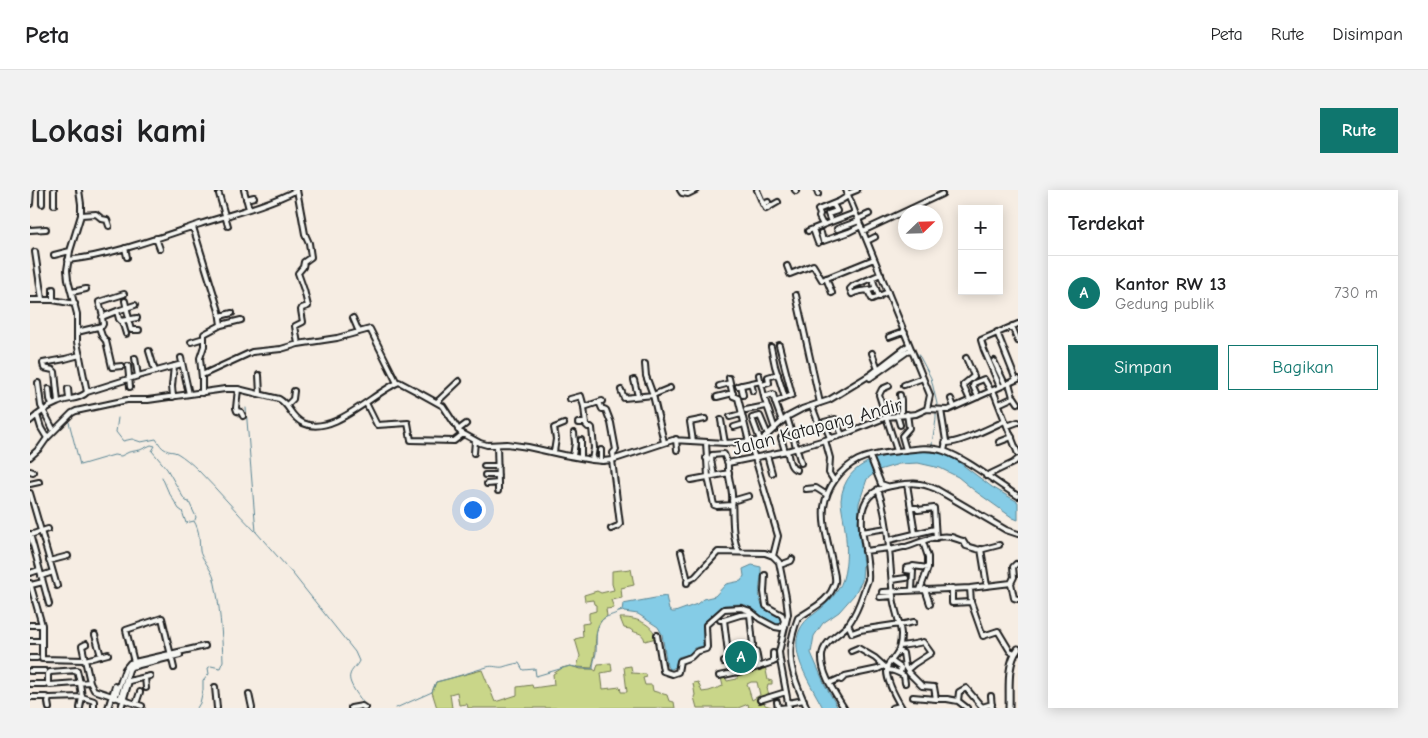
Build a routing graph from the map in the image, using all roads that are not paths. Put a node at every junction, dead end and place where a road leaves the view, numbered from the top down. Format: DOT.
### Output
graph roads {
  1 [pos="31,190"];
  2 [pos="42,190"];
  3 [pos="54,190"];
  4 [pos="79,190"];
  5 [pos="244,190"];
  6 [pos="298,190"];
  7 [pos="680,190"];
  8 [pos="696,190"];
  9 [pos="757,190"];
  10 [pos="857,190"];
  11 [pos="847,193"];
  12 [pos="219,194"];
  13 [pos="942,194"];
  14 [pos="254,197"];
  15 [pos="246,199"];
  16 [pos="768,202"];
  17 [pos="778,202"];
  18 [pos="30,204"];
  19 [pos="42,204"];
  20 [pos="763,204"];
  21 [pos="833,204"];
  22 [pos="54,205"];
  23 [pos="249,209"];
  24 [pos="855,213"];
  25 [pos="869,214"];
  26 [pos="81,215"];
  27 [pos="226,216"];
  28 [pos="858,220"];
  29 [pos="832,222"];
  30 [pos="823,225"];
  31 [pos="109,226"];
  32 [pos="228,226"];
  33 [pos="846,226"];
  34 [pos="192,227"];
  35 [pos="862,228"];
  36 [pos="46,229"];
  37 [pos="813,229"];
  38 [pos="837,229"];
  39 [pos="30,230"];
  40 [pos="808,231"];
  41 [pos="849,232"];
  42 [pos="820,233"];
  43 [pos="840,235"];
  44 [pos="875,237"];
  45 [pos="156,238"];
  46 [pos="823,241"];
  47 [pos="867,241"];
  48 [pos="125,248"];
  49 [pos="160,249"];
  50 [pos="70,251"];
  51 [pos="35,252"];
  52 [pos="54,254"];
  53 [pos="127,257"];
  54 [pos="874,259"];
  55 [pos="68,260"];
  56 [pos="787,266"];
  57 [pos="881,274"];
  58 [pos="826,278"];
  59 [pos="872,278"];
  60 [pos="86,288"];
  61 [pos="876,288"];
  62 [pos="53,289"];
  63 [pos="868,291"];
  64 [pos="72,292"];
  65 [pos="888,292"];
  66 [pos="832,293"];
  67 [pos="124,294"];
  68 [pos="796,295"];
  69 [pos="879,297"];
  70 [pos="30,299"];
  71 [pos="42,299"];
  72 [pos="53,300"];
  73 [pos="125,301"];
  74 [pos="99,302"];
  75 [pos="75,304"];
  76 [pos="94,304"];
  77 [pos="135,305"];
  78 [pos="126,308"];
  79 [pos="229,308"];
  80 [pos="117,310"];
  81 [pos="105,315"];
  82 [pos="220,316"];
  83 [pos="137,318"];
  84 [pos="353,318"];
  85 [pos="129,319"];
  86 [pos="109,320"];
  87 [pos="241,320"];
  88 [pos="122,321"];
  89 [pos="1018,324"];
  90 [pos="222,325"];
  91 [pos="1012,326"];
  92 [pos="99,327"];
  93 [pos="139,330"];
  94 [pos="77,332"];
  95 [pos="359,332"];
  96 [pos="997,332"];
  97 [pos="904,333"];
  98 [pos="126,334"];
  99 [pos="890,337"];
  100 [pos="204,338"];
  101 [pos="1018,341"];
  102 [pos="191,342"];
  103 [pos="298,344"];
  104 [pos="779,345"];
  105 [pos="910,346"];
  106 [pos="771,347"];
  107 [pos="149,351"];
  108 [pos="872,353"];
  109 [pos="80,355"];
  110 [pos="135,358"];
  111 [pos="181,358"];
  112 [pos="966,358"];
  113 [pos="994,361"];
  114 [pos="182,364"];
  115 [pos="645,364"];
  116 [pos="122,366"];
  117 [pos="128,366"];
  118 [pos="174,366"];
  119 [pos="878,369"];
  120 [pos="155,371"];
  121 [pos="759,374"];
  122 [pos="778,374"];
  123 [pos="202,375"];
  124 [pos="138,376"];
  125 [pos="259,376"];
  126 [pos="923,378"];
  127 [pos="128,379"];
  128 [pos="634,380"];
  129 [pos="1017,380"];
  130 [pos="459,381"];
  131 [pos="38,383"];
  132 [pos="397,383"];
  133 [pos="751,383"];
  134 [pos="761,383"];
  135 [pos="822,384"];
  136 [pos="1007,384"];
  137 [pos="904,385"];
  138 [pos="719,386"];
  139 [pos="816,386"];
  140 [pos="889,386"];
  141 [pos="130,387"];
  142 [pos="1000,387"];
  143 [pos="670,388"];
  144 [pos="68,389"];
  145 [pos="49,390"];
  146 [pos="621,390"];
  147 [pos="992,390"];
  148 [pos="238,391"];
  149 [pos="294,391"];
  150 [pos="87,392"];
  151 [pos="753,392"];
  152 [pos="202,393"];
  153 [pos="733,393"];
  154 [pos="189,394"];
  155 [pos="260,394"];
  156 [pos="653,395"];
  157 [pos="743,395"];
  158 [pos="900,395"];
  159 [pos="638,396"];
  160 [pos="764,396"];
  161 [pos="174,397"];
  162 [pos="717,397"];
  163 [pos="978,397"];
  164 [pos="1013,397"];
  165 [pos="785,398"];
  166 [pos="69,399"];
  167 [pos="570,399"];
  168 [pos="950,399"];
  169 [pos="970,400"];
  170 [pos="58,402"];
  171 [pos="437,402"];
  172 [pos="775,402"];
  173 [pos="367,403"];
  174 [pos="820,403"];
  175 [pos="1018,403"];
  176 [pos="999,404"];
  177 [pos="52,405"];
  178 [pos="286,405"];
  179 [pos="766,406"];
  180 [pos="584,407"];
  181 [pos="813,407"];
  182 [pos="954,407"];
  183 [pos="927,409"];
  184 [pos="746,410"];
  185 [pos="937,410"];
  186 [pos="43,411"];
  187 [pos="919,413"];
  188 [pos="741,414"];
  189 [pos="907,414"];
  190 [pos="37,415"];
  191 [pos="899,415"];
  192 [pos="243,416"];
  193 [pos="730,417"];
  194 [pos="887,417"];
  195 [pos="704,418"];
  196 [pos="787,418"];
  197 [pos="30,420"];
  198 [pos="721,420"];
  199 [pos="921,420"];
  200 [pos="1018,420"];
  201 [pos="782,421"];
  202 [pos="1005,421"];
  203 [pos="818,422"];
  204 [pos="578,423"];
  205 [pos="586,423"];
  206 [pos="466,424"];
  207 [pos="564,424"];
  208 [pos="744,424"];
  209 [pos="900,425"];
  210 [pos="1007,426"];
  211 [pos="734,427"];
  212 [pos="775,429"];
  213 [pos="458,430"];
  214 [pos="54,431"];
  215 [pos="792,432"];
  216 [pos="574,433"];
  217 [pos="462,434"];
  218 [pos="785,434"];
  219 [pos="842,435"];
  220 [pos="768,436"];
  221 [pos="1012,437"];
  222 [pos="47,438"];
  223 [pos="781,438"];
  224 [pos="828,439"];
  225 [pos="581,440"];
  226 [pos="676,440"];
  227 [pos="760,440"];
  228 [pos="475,441"];
  229 [pos="693,441"];
  230 [pos="664,442"];
  231 [pos="1000,442"];
  232 [pos="706,443"];
  233 [pos="725,443"];
  234 [pos="749,443"];
  235 [pos="945,443"];
  236 [pos="497,446"];
  237 [pos="797,447"];
  238 [pos="601,450"];
  239 [pos="677,450"];
  240 [pos="906,450"];
  241 [pos="786,451"];
  242 [pos="897,451"];
  243 [pos="944,451"];
  244 [pos="554,452"];
  245 [pos="474,453"];
  246 [pos="875,454"];
  247 [pos="1018,454"];
  248 [pos="767,455"];
  249 [pos="30,456"];
  250 [pos="573,456"];
  251 [pos="581,458"];
  252 [pos="755,458"];
  253 [pos="864,458"];
  254 [pos="709,459"];
  255 [pos="871,459"];
  256 [pos="1018,459"];
  257 [pos="592,460"];
  258 [pos="612,460"];
  259 [pos="601,461"];
  260 [pos="801,463"];
  261 [pos="728,464"];
  262 [pos="484,466"];
  263 [pos="498,466"];
  264 [pos="797,470"];
  265 [pos="485,474"];
  266 [pos="729,474"];
  267 [pos="772,474"];
  268 [pos="498,475"];
  269 [pos="714,476"];
  270 [pos="986,476"];
  271 [pos="708,477"];
  272 [pos="691,480"];
  273 [pos="834,481"];
  274 [pos="39,482"];
  275 [pos="498,483"];
  276 [pos="30,484"];
  277 [pos="487,484"];
  278 [pos="881,484"];
  279 [pos="908,484"];
  280 [pos="888,486"];
  281 [pos="806,489"];
  282 [pos="878,489"];
  283 [pos="498,491"];
  284 [pos="30,493"];
  285 [pos="827,495"];
  286 [pos="749,496"];
  287 [pos="1018,496"];
  288 [pos="732,503"];
  289 [pos="911,508"];
  290 [pos="887,528"];
  291 [pos="48,529"];
  292 [pos="611,529"];
  293 [pos="935,529"];
  294 [pos="41,532"];
  295 [pos="862,532"];
  296 [pos="915,533"];
  297 [pos="1018,534"];
  298 [pos="30,535"];
  299 [pos="936,538"];
  300 [pos="889,540"];
  301 [pos="923,542"];
  302 [pos="999,545"];
  303 [pos="51,546"];
  304 [pos="46,548"];
  305 [pos="889,549"];
  306 [pos="981,549"];
  307 [pos="865,551"];
  308 [pos="682,552"];
  309 [pos="739,552"];
  310 [pos="68,556"];
  311 [pos="773,556"];
  312 [pos="792,559"];
  313 [pos="49,561"];
  314 [pos="1016,564"];
  315 [pos="780,565"];
  316 [pos="928,568"];
  317 [pos="39,570"];
  318 [pos="53,572"];
  319 [pos="30,573"];
  320 [pos="765,574"];
  321 [pos="41,576"];
  322 [pos="906,578"];
  323 [pos="892,580"];
  324 [pos="42,582"];
  325 [pos="1011,583"];
  326 [pos="30,584"];
  327 [pos="57,586"];
  328 [pos="987,586"];
  329 [pos="952,588"];
  330 [pos="970,588"];
  331 [pos="925,589"];
  332 [pos="912,590"];
  333 [pos="920,590"];
  334 [pos="893,591"];
  335 [pos="882,592"];
  336 [pos="893,596"];
  337 [pos="880,597"];
  338 [pos="1018,599"];
  339 [pos="49,604"];
  340 [pos="930,604"];
  341 [pos="971,604"];
  342 [pos="977,605"];
  343 [pos="914,622"];
  344 [pos="848,624"];
  345 [pos="900,624"];
  346 [pos="30,625"];
  347 [pos="42,625"];
  348 [pos="95,635"];
  349 [pos="657,635"];
  350 [pos="30,641"];
  351 [pos="41,642"];
  352 [pos="86,644"];
  353 [pos="205,646"];
  354 [pos="899,649"];
  355 [pos="851,651"];
  356 [pos="1017,651"];
  357 [pos="751,652"];
  358 [pos="741,653"];
  359 [pos="773,653"];
  360 [pos="108,654"];
  361 [pos="171,655"];
  362 [pos="180,655"];
  363 [pos="101,656"];
  364 [pos="30,658"];
  365 [pos="37,658"];
  366 [pos="85,660"];
  367 [pos="780,660"];
  368 [pos="891,661"];
  369 [pos="134,662"];
  370 [pos="724,662"];
  371 [pos="773,662"];
  372 [pos="759,667"];
  373 [pos="174,668"];
  374 [pos="886,668"];
  375 [pos="30,671"];
  376 [pos="45,671"];
  377 [pos="908,672"];
  378 [pos="902,674"];
  379 [pos="719,676"];
  380 [pos="90,682"];
  381 [pos="80,683"];
  382 [pos="830,683"];
  383 [pos="905,683"];
  384 [pos="30,684"];
  385 [pos="45,684"];
  386 [pos="115,686"];
  387 [pos="215,687"];
  388 [pos="146,688"];
  389 [pos="140,692"];
  390 [pos="786,692"];
  391 [pos="942,692"];
  392 [pos="249,694"];
  393 [pos="936,694"];
  394 [pos="991,696"];
  395 [pos="30,697"];
  396 [pos="46,697"];
  397 [pos="113,697"];
  398 [pos="913,697"];
  399 [pos="82,698"];
  400 [pos="936,699"];
  401 [pos="122,700"];
  402 [pos="760,700"];
  403 [pos="804,700"];
  404 [pos="958,701"];
  405 [pos="777,702"];
  406 [pos="136,704"];
  407 [pos="142,706"];
  408 [pos="789,706"];
  409 [pos="992,706"];
  410 [pos="901,707"];
  411 [pos="49,708"];
  412 [pos="80,708"];
  413 [pos="94,708"];
  414 [pos="108,708"];
  415 [pos="121,708"];
  416 [pos="217,708"];
  417 [pos="252,708"];
  418 [pos="352,708"];
  419 [pos="365,708"];
  420 [pos="779,708"];
  421 [pos="807,708"];
  422 [pos="844,708"];
  423 [pos="892,708"];
  424 [pos="967,708"];
  425 [pos="1009,708"];
  1 -- 18 [label="street"];
  2 -- 19 [label="street"];
  3 -- 22 [label="street"];
  4 -- 26 [label="street"];
  5 -- 15 [label="street"];
  6 -- 23 [label="street"];
  6 -- 103 [label="street"];
  7 -- 8 [label="street"];
  9 -- 20 [label="street"];
  10 -- 11 [label="street"];
  11 -- 21 [label="street"];
  11 -- 24 [label="street, Jalan Katapang Andir"];
  12 -- 27 [label="street"];
  13 -- 35 [label="street"];
  14 -- 15 [label="street"];
  15 -- 23 [label="street"];
  16 -- 20 [label="street"];
  17 -- 20 [label="street"];
  21 -- 29 [label="street"];
  21 -- 30 [label="street"];
  23 -- 27 [label="street"];
  24 -- 28 [label="street, Jalan Katapang Andir"];
  24 -- 29 [label="street"];
  25 -- 28 [label="street"];
  26 -- 31 [label="street"];
  26 -- 50 [label="street"];
  27 -- 32 [label="street"];
  27 -- 34 [label="street"];
  28 -- 33 [label="street"];
  28 -- 35 [label="street, Jalan Katapang Andir"];
  29 -- 30 [label="street"];
  29 -- 38 [label="street"];
  30 -- 37 [label="street"];
  33 -- 38 [label="street"];
  33 -- 41 [label="street"];
  34 -- 45 [label="street"];
  34 -- 82 [label="street"];
  35 -- 41 [label="street"];
  35 -- 47 [label="street, Jalan Katapang Andir"];
  36 -- 39 [label="street"];
  37 -- 40 [label="street"];
  37 -- 46 [label="street"];
  38 -- 43 [label="street"];
  41 -- 43 [label="street"];
  42 -- 46 [label="street"];
  43 -- 46 [label="street"];
  44 -- 47 [label="street"];
  45 -- 48 [label="street"];
  45 -- 49 [label="street"];
  47 -- 54 [label="street, Jalan Katapang Andir"];
  48 -- 53 [label="street"];
  48 -- 55 [label="street"];
  50 -- 52 [label="street"];
  50 -- 55 [label="street"];
  51 -- 71 [label="street"];
  54 -- 57 [label="street, Jalan Katapang Andir"];
  54 -- 58 [label="street"];
  55 -- 64 [label="street"];
  56 -- 58 [label="street"];
  57 -- 59 [label="street"];
  57 -- 65 [label="street, Jalan Katapang Andir"];
  58 -- 66 [label="street"];
  59 -- 61 [label="street"];
  59 -- 63 [label="street"];
  60 -- 64 [label="street"];
  61 -- 63 [label="street"];
  61 -- 69 [label="street"];
  62 -- 72 [label="street"];
  63 -- 69 [label="street"];
  64 -- 75 [label="street"];
  65 -- 69 [label="street"];
  65 -- 97 [label="street, Jalan Katapang Andir"];
  67 -- 74 [label="street"];
  68 -- 139 [label="street"];
  70 -- 71 [label="street"];
  71 -- 72 [label="street"];
  72 -- 75 [label="street"];
  73 -- 78 [label="street"];
  74 -- 76 [label="street"];
  74 -- 81 [label="street"];
  75 -- 94 [label="street"];
  77 -- 78 [label="street"];
  78 -- 80 [label="street"];
  78 -- 85 [label="street"];
  79 -- 82 [label="street"];
  80 -- 81 [label="street"];
  80 -- 88 [label="street"];
  81 -- 86 [label="street"];
  81 -- 92 [label="street"];
  82 -- 90 [label="street"];
  83 -- 85 [label="street"];
  84 -- 95 [label="street"];
  85 -- 88 [label="street"];
  85 -- 93 [label="street"];
  87 -- 90 [label="street"];
  88 -- 98 [label="street"];
  89 -- 91 [label="street"];
  90 -- 100 [label="street"];
  91 -- 96 [label="street"];
  91 -- 101 [label="street"];
  92 -- 94 [label="street"];
  92 -- 116 [label="street"];
  94 -- 109 [label="street"];
  95 -- 103 [label="street"];
  95 -- 132 [label="street"];
  96 -- 129 [label="street"];
  96 -- 142 [label="street"];
  97 -- 99 [label="street"];
  97 -- 105 [label="street, Jalan Katapang Andir"];
  100 -- 102 [label="street"];
  100 -- 123 [label="street"];
  103 -- 123 [label="street"];
  104 -- 165 [label="street"];
  105 -- 119 [label="street"];
  105 -- 126 [label="street, Jalan Katapang Andir"];
  105 -- 181 [label="street"];
  106 -- 122 [label="street"];
  107 -- 120 [label="street"];
  108 -- 119 [label="street"];
  109 -- 150 [label="street"];
  109 -- 170 [label="street"];
  110 -- 124 [label="street"];
  111 -- 114 [label="street"];
  112 -- 169 [label="street"];
  113 -- 136 [label="street"];
  114 -- 118 [label="street"];
  114 -- 154 [label="street"];
  115 -- 156 [label="street"];
  117 -- 127 [label="street"];
  118 -- 120 [label="street"];
  118 -- 161 [label="street"];
  119 -- 174 [label="street"];
  120 -- 124 [label="street"];
  121 -- 134 [label="street"];
  122 -- 134 [label="street"];
  122 -- 165 [label="street"];
  123 -- 152 [label="street"];
  124 -- 127 [label="street"];
  125 -- 155 [label="street"];
  126 -- 137 [label="street"];
  126 -- 183 [label="street, Jalan Katapang Andir"];
  127 -- 141 [label="street"];
  127 -- 150 [label="street"];
  128 -- 159 [label="street"];
  129 -- 136 [label="street"];
  130 -- 171 [label="street"];
  131 -- 186 [label="street"];
  132 -- 171 [label="street"];
  132 -- 173 [label="street"];
  133 -- 134 [label="street"];
  133 -- 151 [label="street"];
  133 -- 157 [label="street"];
  134 -- 160 [label="street"];
  135 -- 139 [label="street"];
  136 -- 142 [label="street"];
  136 -- 164 [label="street"];
  138 -- 153 [label="street"];
  139 -- 174 [label="street"];
  140 -- 194 [label="street"];
  142 -- 147 [label="street"];
  143 -- 156 [label="street"];
  144 -- 166 [label="street"];
  145 -- 177 [label="street"];
  146 -- 159 [label="street"];
  147 -- 163 [label="street"];
  147 -- 163 [label="street"];
  147 -- 176 [label="street"];
  148 -- 152 [label="street"];
  148 -- 155 [label="street"];
  148 -- 192 [label="street"];
  149 -- 178 [label="street"];
  150 -- 166 [label="street"];
  152 -- 154 [label="street"];
  153 -- 162 [label="street"];
  153 -- 188 [label="street"];
  154 -- 161 [label="street"];
  155 -- 178 [label="street"];
  156 -- 159 [label="street"];
  156 -- 230 [label="street"];
  158 -- 191 [label="street"];
  160 -- 172 [label="street"];
  160 -- 179 [label="street"];
  161 -- 214 [label="street"];
  163 -- 169 [label="street"];
  164 -- 175 [label="street"];
  164 -- 176 [label="street"];
  165 -- 172 [label="street"];
  166 -- 170 [label="street"];
  167 -- 180 [label="street"];
  168 -- 182 [label="street"];
  169 -- 182 [label="street"];
  170 -- 177 [label="street"];
  171 -- 213 [label="street"];
  172 -- 201 [label="street"];
  173 -- 178 [label="street"];
  173 -- 217 [label="street"];
  174 -- 181 [label="street"];
  176 -- 202 [label="street"];
  177 -- 186 [label="street"];
  179 -- 184 [label="street"];
  179 -- 212 [label="street"];
  180 -- 205 [label="street"];
  180 -- 258 [label="street"];
  181 -- 196 [label="street"];
  181 -- 203 [label="street"];
  182 -- 185 [label="street"];
  183 -- 185 [label="street"];
  183 -- 187 [label="street, Jalan Katapang Andir"];
  185 -- 235 [label="street"];
  186 -- 190 [label="street"];
  186 -- 214 [label="street"];
  187 -- 189 [label="street, Jalan Katapang Andir"];
  187 -- 199 [label="street"];
  188 -- 193 [label="street"];
  188 -- 208 [label="street"];
  189 -- 191 [label="street, Jalan Katapang Andir"];
  189 -- 240 [label="street"];
  190 -- 197 [label="street"];
  190 -- 222 [label="street"];
  191 -- 194 [label="street, Jalan Katapang Andir"];
  191 -- 209 [label="street"];
  194 -- 219 [label="street, Jalan Katapang Andir"];
  194 -- 242 [label="street"];
  195 -- 229 [label="street"];
  196 -- 201 [label="street"];
  196 -- 215 [label="street"];
  198 -- 233 [label="street"];
  200 -- 210 [label="street"];
  201 -- 212 [label="street"];
  202 -- 210 [label="street"];
  202 -- 235 [label="street"];
  204 -- 205 [label="street"];
  205 -- 257 [label="street"];
  206 -- 213 [label="street"];
  207 -- 244 [label="street"];
  208 -- 211 [label="street"];
  208 -- 234 [label="street"];
  210 -- 221 [label="street"];
  212 -- 220 [label="street"];
  213 -- 217 [label="street"];
  214 -- 222 [label="street"];
  215 -- 218 [label="street"];
  215 -- 237 [label="street"];
  216 -- 250 [label="street"];
  217 -- 228 [label="street"];
  219 -- 224 [label="street, Jalan Katapang Andir"];
  219 -- 224 [label="street"];
  220 -- 227 [label="street"];
  220 -- 227 [label="street"];
  221 -- 231 [label="street"];
  221 -- 247 [label="street"];
  222 -- 249 [label="street"];
  223 -- 241 [label="street"];
  224 -- 237 [label="street, Jalan Katapang Andir"];
  224 -- 273 [label="street"];
  225 -- 251 [label="street"];
  226 -- 229 [label="street"];
  226 -- 230 [label="street"];
  226 -- 239 [label="street"];
  227 -- 234 [label="street"];
  228 -- 236 [label="street"];
  228 -- 245 [label="street"];
  229 -- 232 [label="street"];
  230 -- 258 [label="street"];
  232 -- 233 [label="street"];
  232 -- 254 [label="street"];
  233 -- 234 [label="street"];
  234 -- 252 [label="street"];
  235 -- 243 [label="street"];
  236 -- 244 [label="street"];
  236 -- 263 [label="street"];
  237 -- 241 [label="street, Jalan Katapang Andir"];
  237 -- 260 [label="street"];
  238 -- 259 [label="street"];
  240 -- 242 [label="street"];
  240 -- 243 [label="street"];
  241 -- 248 [label="street, Jalan Katapang Andir"];
  241 -- 264 [label="street"];
  242 -- 246 [label="street"];
  243 -- 270 [label="street"];
  244 -- 250 [label="street"];
  246 -- 253 [label="street"];
  246 -- 255 [label="street"];
  248 -- 252 [label="street, Jalan Katapang Andir"];
  248 -- 267 [label="street"];
  250 -- 251 [label="street"];
  251 -- 257 [label="street"];
  252 -- 261 [label="street, Jalan Katapang Andir"];
  252 -- 311 [label="street"];
  253 -- 255 [label="street"];
  253 -- 273 [label="street"];
  254 -- 261 [label="street"];
  254 -- 269 [label="street"];
  254 -- 271 [label="street"];
  255 -- 278 [label="street"];
  256 -- 270 [label="street"];
  257 -- 259 [label="street"];
  258 -- 259 [label="street"];
  258 -- 292 [label="street"];
  261 -- 266 [label="street, Jalan Katapang Andir"];
  262 -- 263 [label="street"];
  263 -- 268 [label="street"];
  265 -- 268 [label="street"];
  266 -- 269 [label="street"];
  266 -- 288 [label="street, Jalan Katapang Andir"];
  268 -- 275 [label="street"];
  269 -- 271 [label="street"];
  270 -- 287 [label="street"];
  271 -- 272 [label="street"];
  271 -- 288 [label="street"];
  273 -- 285 [label="street"];
  274 -- 276 [label="street"];
  275 -- 277 [label="street"];
  275 -- 283 [label="street"];
  278 -- 280 [label="street"];
  278 -- 282 [label="street"];
  279 -- 280 [label="street"];
  279 -- 289 [label="street"];
  279 -- 297 [label="street"];
  280 -- 282 [label="street"];
  281 -- 285 [label="street"];
  282 -- 290 [label="street"];
  282 -- 295 [label="street"];
  284 -- 294 [label="street"];
  285 -- 403 [label="street"];
  286 -- 288 [label="street"];
  288 -- 309 [label="street, Jalan Katapang Andir"];
  289 -- 293 [label="street"];
  289 -- 296 [label="street"];
  290 -- 295 [label="street"];
  290 -- 300 [label="street"];
  291 -- 294 [label="street"];
  293 -- 296 [label="street"];
  293 -- 299 [label="street"];
  294 -- 298 [label="street"];
  294 -- 304 [label="street"];
  295 -- 307 [label="street"];
  296 -- 300 [label="street"];
  298 -- 317 [label="street"];
  299 -- 301 [label="street"];
  299 -- 306 [label="street"];
  300 -- 305 [label="street"];
  301 -- 305 [label="street"];
  301 -- 316 [label="street"];
  302 -- 306 [label="street"];
  303 -- 304 [label="street"];
  304 -- 313 [label="street"];
  305 -- 307 [label="street"];
  305 -- 323 [label="street"];
  306 -- 328 [label="street"];
  307 -- 344 [label="street"];
  308 -- 309 [label="street"];
  309 -- 311 [label="street"];
  310 -- 313 [label="street"];
  311 -- 315 [label="street"];
  312 -- 315 [label="street"];
  313 -- 318 [label="street"];
  314 -- 325 [label="street"];
  315 -- 367 [label="street"];
  316 -- 332 [label="street"];
  316 -- 333 [label="street"];
  317 -- 319 [label="street"];
  317 -- 321 [label="street"];
  318 -- 321 [label="street"];
  318 -- 327 [label="street"];
  320 -- 349 [label="street"];
  321 -- 324 [label="street"];
  322 -- 323 [label="street"];
  323 -- 334 [label="street"];
  324 -- 326 [label="street"];
  324 -- 339 [label="street"];
  325 -- 328 [label="street"];
  325 -- 338 [label="street"];
  326 -- 347 [label="street"];
  328 -- 330 [label="street"];
  329 -- 330 [label="street"];
  329 -- 331 [label="street"];
  329 -- 341 [label="street"];
  330 -- 341 [label="street"];
  331 -- 333 [label="street"];
  331 -- 340 [label="street"];
  332 -- 333 [label="street"];
  332 -- 334 [label="street"];
  334 -- 335 [label="street"];
  334 -- 336 [label="street"];
  336 -- 337 [label="street"];
  336 -- 345 [label="street"];
  341 -- 342 [label="street"];
  341 -- 356 [label="street"];
  343 -- 345 [label="street"];
  344 -- 345 [label="street"];
  344 -- 382 [label="street"];
  345 -- 354 [label="street"];
  346 -- 347 [label="street"];
  347 -- 351 [label="street"];
  348 -- 363 [label="street"];
  350 -- 351 [label="street"];
  351 -- 366 [label="street"];
  352 -- 366 [label="street"];
  353 -- 361 [label="street"];
  354 -- 368 [label="street"];
  354 -- 377 [label="street"];
  354 -- 377 [label="street"];
  355 -- 374 [label="street"];
  356 -- 425 [label="main road"];
  357 -- 358 [label="street"];
  357 -- 370 [label="street"];
  357 -- 372 [label="street"];
  359 -- 371 [label="street"];
  360 -- 363 [label="street"];
  361 -- 362 [label="street"];
  361 -- 369 [label="street"];
  361 -- 369 [label="street"];
  361 -- 373 [label="street"];
  361 -- 401 [label="street"];
  363 -- 366 [label="street"];
  364 -- 365 [label="street"];
  366 -- 380 [label="street"];
  367 -- 371 [label="street"];
  367 -- 390 [label="street"];
  368 -- 374 [label="street"];
  368 -- 378 [label="street"];
  369 -- 397 [label="street"];
  371 -- 372 [label="street"];
  372 -- 379 [label="street"];
  374 -- 378 [label="street"];
  374 -- 382 [label="street"];
  374 -- 410 [label="street"];
  375 -- 376 [label="street"];
  377 -- 378 [label="street"];
  377 -- 393 [label="street"];
  378 -- 383 [label="street"];
  380 -- 381 [label="street"];
  380 -- 397 [label="street"];
  381 -- 381 [label="street"];
  381 -- 399 [label="street"];
  382 -- 422 [label="street"];
  384 -- 385 [label="street"];
  386 -- 397 [label="street"];
  387 -- 416 [label="street"];
  388 -- 401 [label="street"];
  389 -- 406 [label="street"];
  390 -- 402 [label="street"];
  390 -- 408 [label="street"];
  391 -- 393 [label="street"];
  392 -- 417 [label="street"];
  393 -- 400 [label="street"];
  394 -- 409 [label="street"];
  395 -- 396 [label="street"];
  397 -- 401 [label="street"];
  397 -- 414 [label="street"];
  398 -- 400 [label="street"];
  399 -- 411 [label="street"];
  399 -- 412 [label="street"];
  399 -- 413 [label="street"];
  400 -- 404 [label="street"];
  401 -- 406 [label="street"];
  401 -- 415 [label="street"];
  403 -- 408 [label="street"];
  403 -- 421 [label="street"];
  404 -- 409 [label="street"];
  404 -- 424 [label="street"];
  405 -- 420 [label="street"];
  406 -- 407 [label="street"];
  408 -- 420 [label="street"];
  410 -- 423 [label="street"];
  418 -- 419 [label="street"];
}
